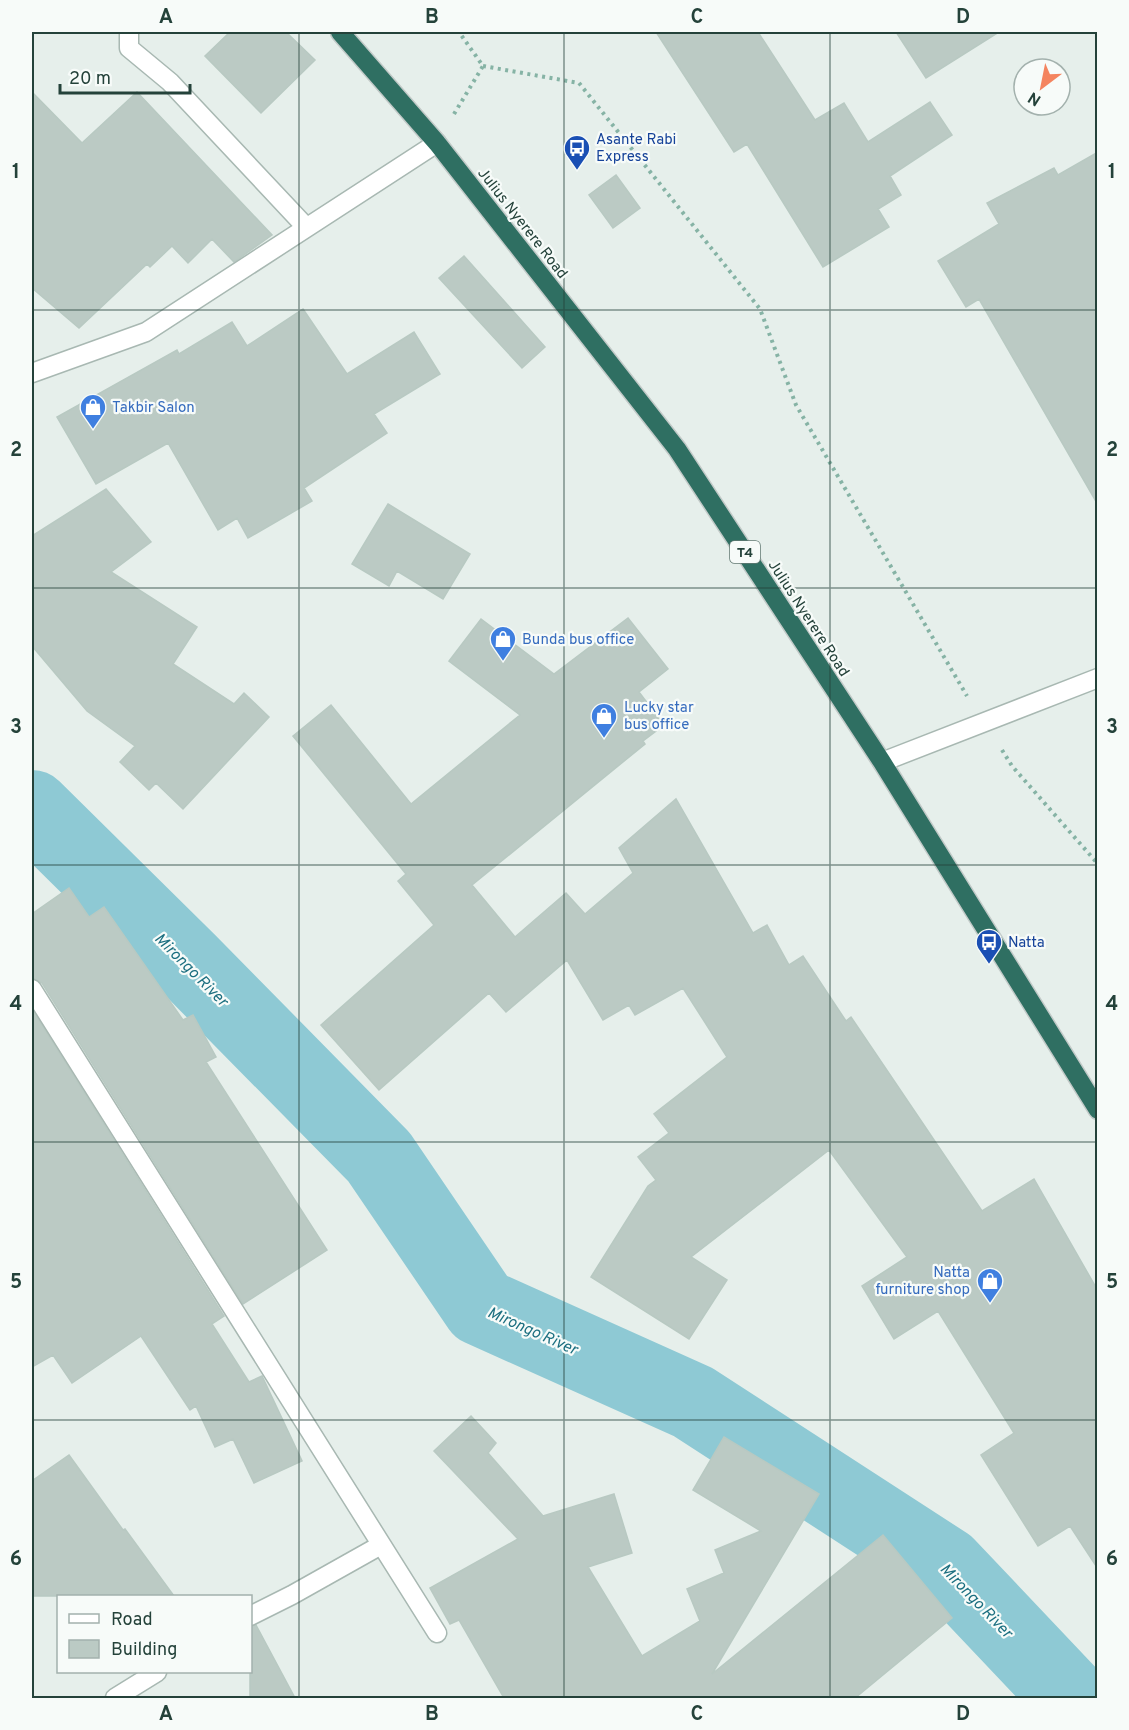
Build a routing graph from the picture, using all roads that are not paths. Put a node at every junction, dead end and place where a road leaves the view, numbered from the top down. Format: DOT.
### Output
graph roads {
  1 [pos="129,32"];
  2 [pos="340,32"];
  3 [pos="437,142"];
  4 [pos="306,227"];
  5 [pos="32,373"];
  6 [pos="1098,678"];
  7 [pos="882,762"];
  8 [pos="32,989"];
  9 [pos="1098,1110"];
  10 [pos="381,1545"];
  11 [pos="252,1615"];
  12 [pos="437,1633"];
  13 [pos="154,1673"];
  14 [pos="115,1698"];
  1 -- 4 [label="street"];
  2 -- 3 [label="highway, Julius Nyerere Road / T4"];
  3 -- 4 [label="street"];
  3 -- 7 [label="highway, Julius Nyerere Road / T4"];
  4 -- 5 [label="street"];
  6 -- 7 [label="street"];
  7 -- 9 [label="highway, Julius Nyerere Road / T4"];
  8 -- 10 [label="street"];
  10 -- 11 [label="street"];
  10 -- 12 [label="street"];
  13 -- 14 [label="street"];
}
